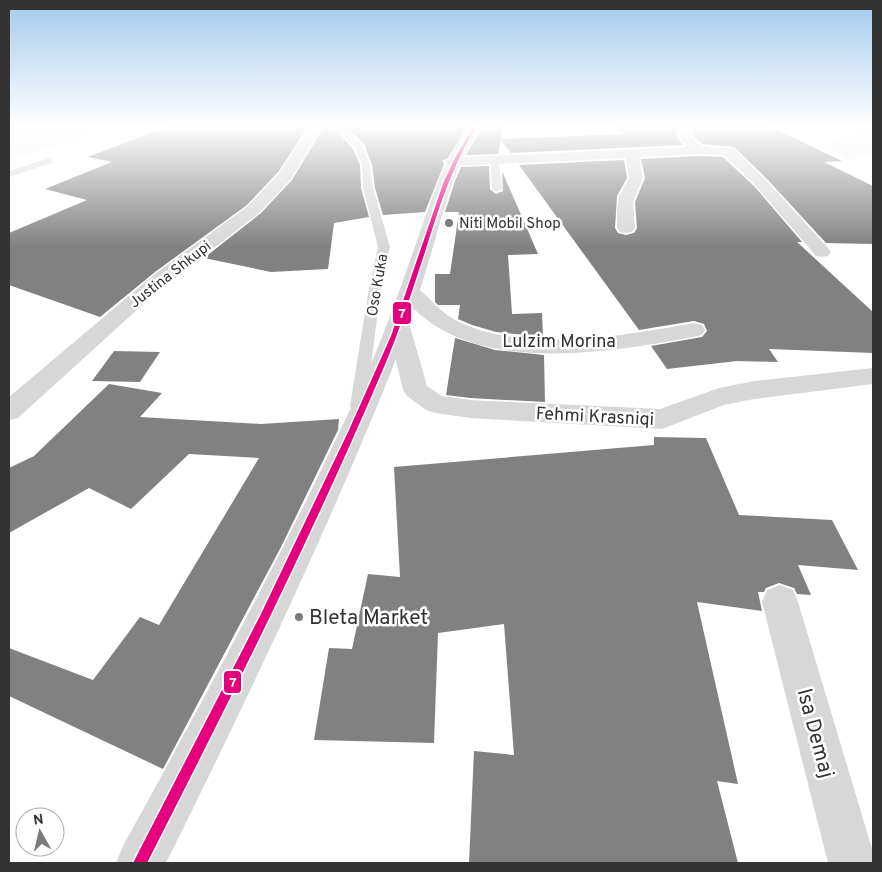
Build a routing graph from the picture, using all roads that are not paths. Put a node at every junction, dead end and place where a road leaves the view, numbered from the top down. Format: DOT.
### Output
graph roads {
  1 [pos="35,166"];
  2 [pos="293,166"];
  3 [pos="366,166"];
  4 [pos="450,166"];
  5 [pos="495,166"];
  6 [pos="634,166"];
  7 [pos="744,166"];
  8 [pos="9,174"];
  9 [pos="497,189"];
  10 [pos="626,228"];
  11 [pos="822,252"];
  12 [pos="410,291"];
  13 [pos="398,323"];
  14 [pos="694,330"];
  15 [pos="873,376"];
  16 [pos="9,411"];
  17 [pos="356,427"];
  18 [pos="780,602"];
  19 [pos="140,863"];
  20 [pos="852,863"];
  1 -- 8 [label="lane"];
  2 -- 16 [label="street, Justina Shkupi"];
  3 -- 17 [label="lane, Oso Kuka"];
  4 -- 12 [label="street"];
  5 -- 9 [label="lane"];
  6 -- 10 [label="street"];
  7 -- 11 [label="street"];
  12 -- 13 [label="street"];
  12 -- 14 [label="street, Lulzim Morina"];
  13 -- 15 [label="street, Fehmi Krasniqi"];
  13 -- 17 [label="street"];
  17 -- 19 [label="street"];
  18 -- 20 [label="street, Isa Demaj"];
}
